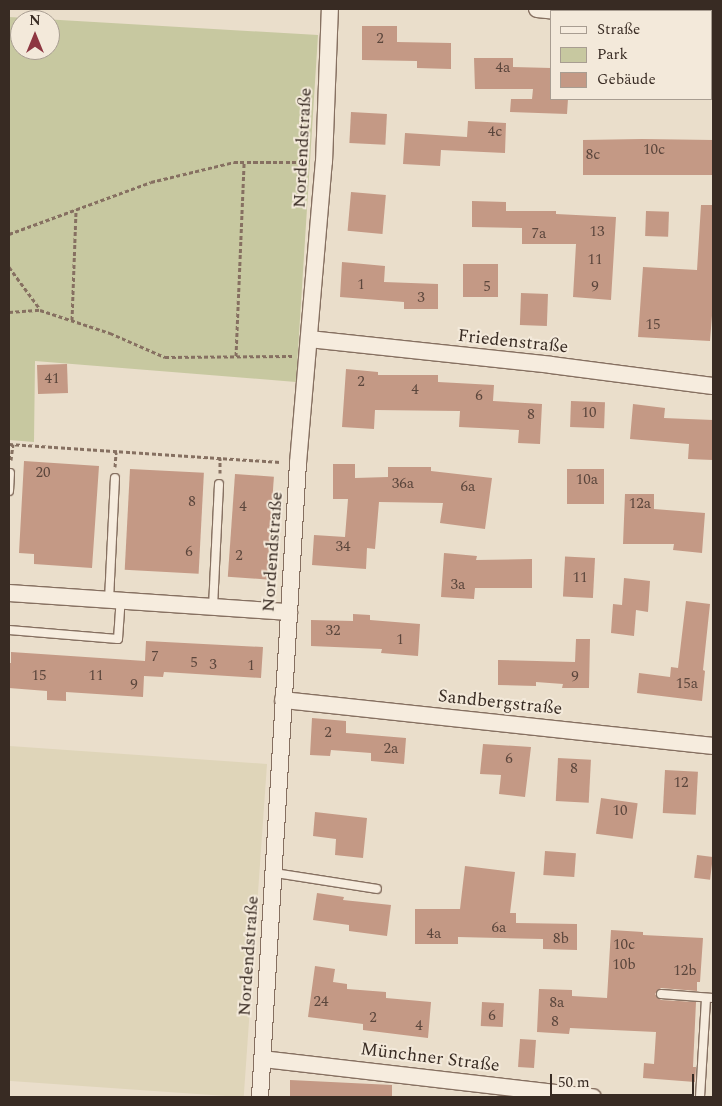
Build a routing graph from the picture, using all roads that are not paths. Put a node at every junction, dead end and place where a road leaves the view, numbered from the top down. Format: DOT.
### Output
graph roads {
  1 [pos="330,9"];
  2 [pos="537,9"];
  3 [pos="550,10"];
  4 [pos="309,338"];
  5 [pos="713,386"];
  6 [pos="10,473"];
  7 [pos="115,478"];
  8 [pos="219,484"];
  9 [pos="9,491"];
  10 [pos="9,593"];
  11 [pos="115,600"];
  12 [pos="213,606"];
  13 [pos="289,612"];
  14 [pos="9,630"];
  15 [pos="283,700"];
  16 [pos="713,746"];
  17 [pos="275,873"];
  18 [pos="378,889"];
  19 [pos="661,994"];
  20 [pos="710,998"];
  21 [pos="263,1059"];
  22 [pos="260,1097"];
  23 [pos="593,1097"];
  24 [pos="700,1097"];
  1 -- 4 [label="street, Nordendstraße"];
  2 -- 3 [label="street"];
  4 -- 5 [label="street, Friedenstraße"];
  4 -- 13 [label="street, Nordendstraße"];
  6 -- 9 [label="lane"];
  7 -- 11 [label="lane"];
  8 -- 12 [label="lane"];
  10 -- 11 [label="street"];
  11 -- 12 [label="street"];
  11 -- 14 [label="lane"];
  12 -- 13 [label="street"];
  13 -- 15 [label="street, Nordendstraße"];
  15 -- 16 [label="street, Sandbergstraße"];
  15 -- 17 [label="street, Nordendstraße"];
  17 -- 18 [label="lane"];
  17 -- 21 [label="street, Nordendstraße"];
  19 -- 20 [label="lane"];
  20 -- 24 [label="lane"];
  21 -- 22 [label="street, Nordendstraße"];
  21 -- 23 [label="street, Münchner Straße"];
}
